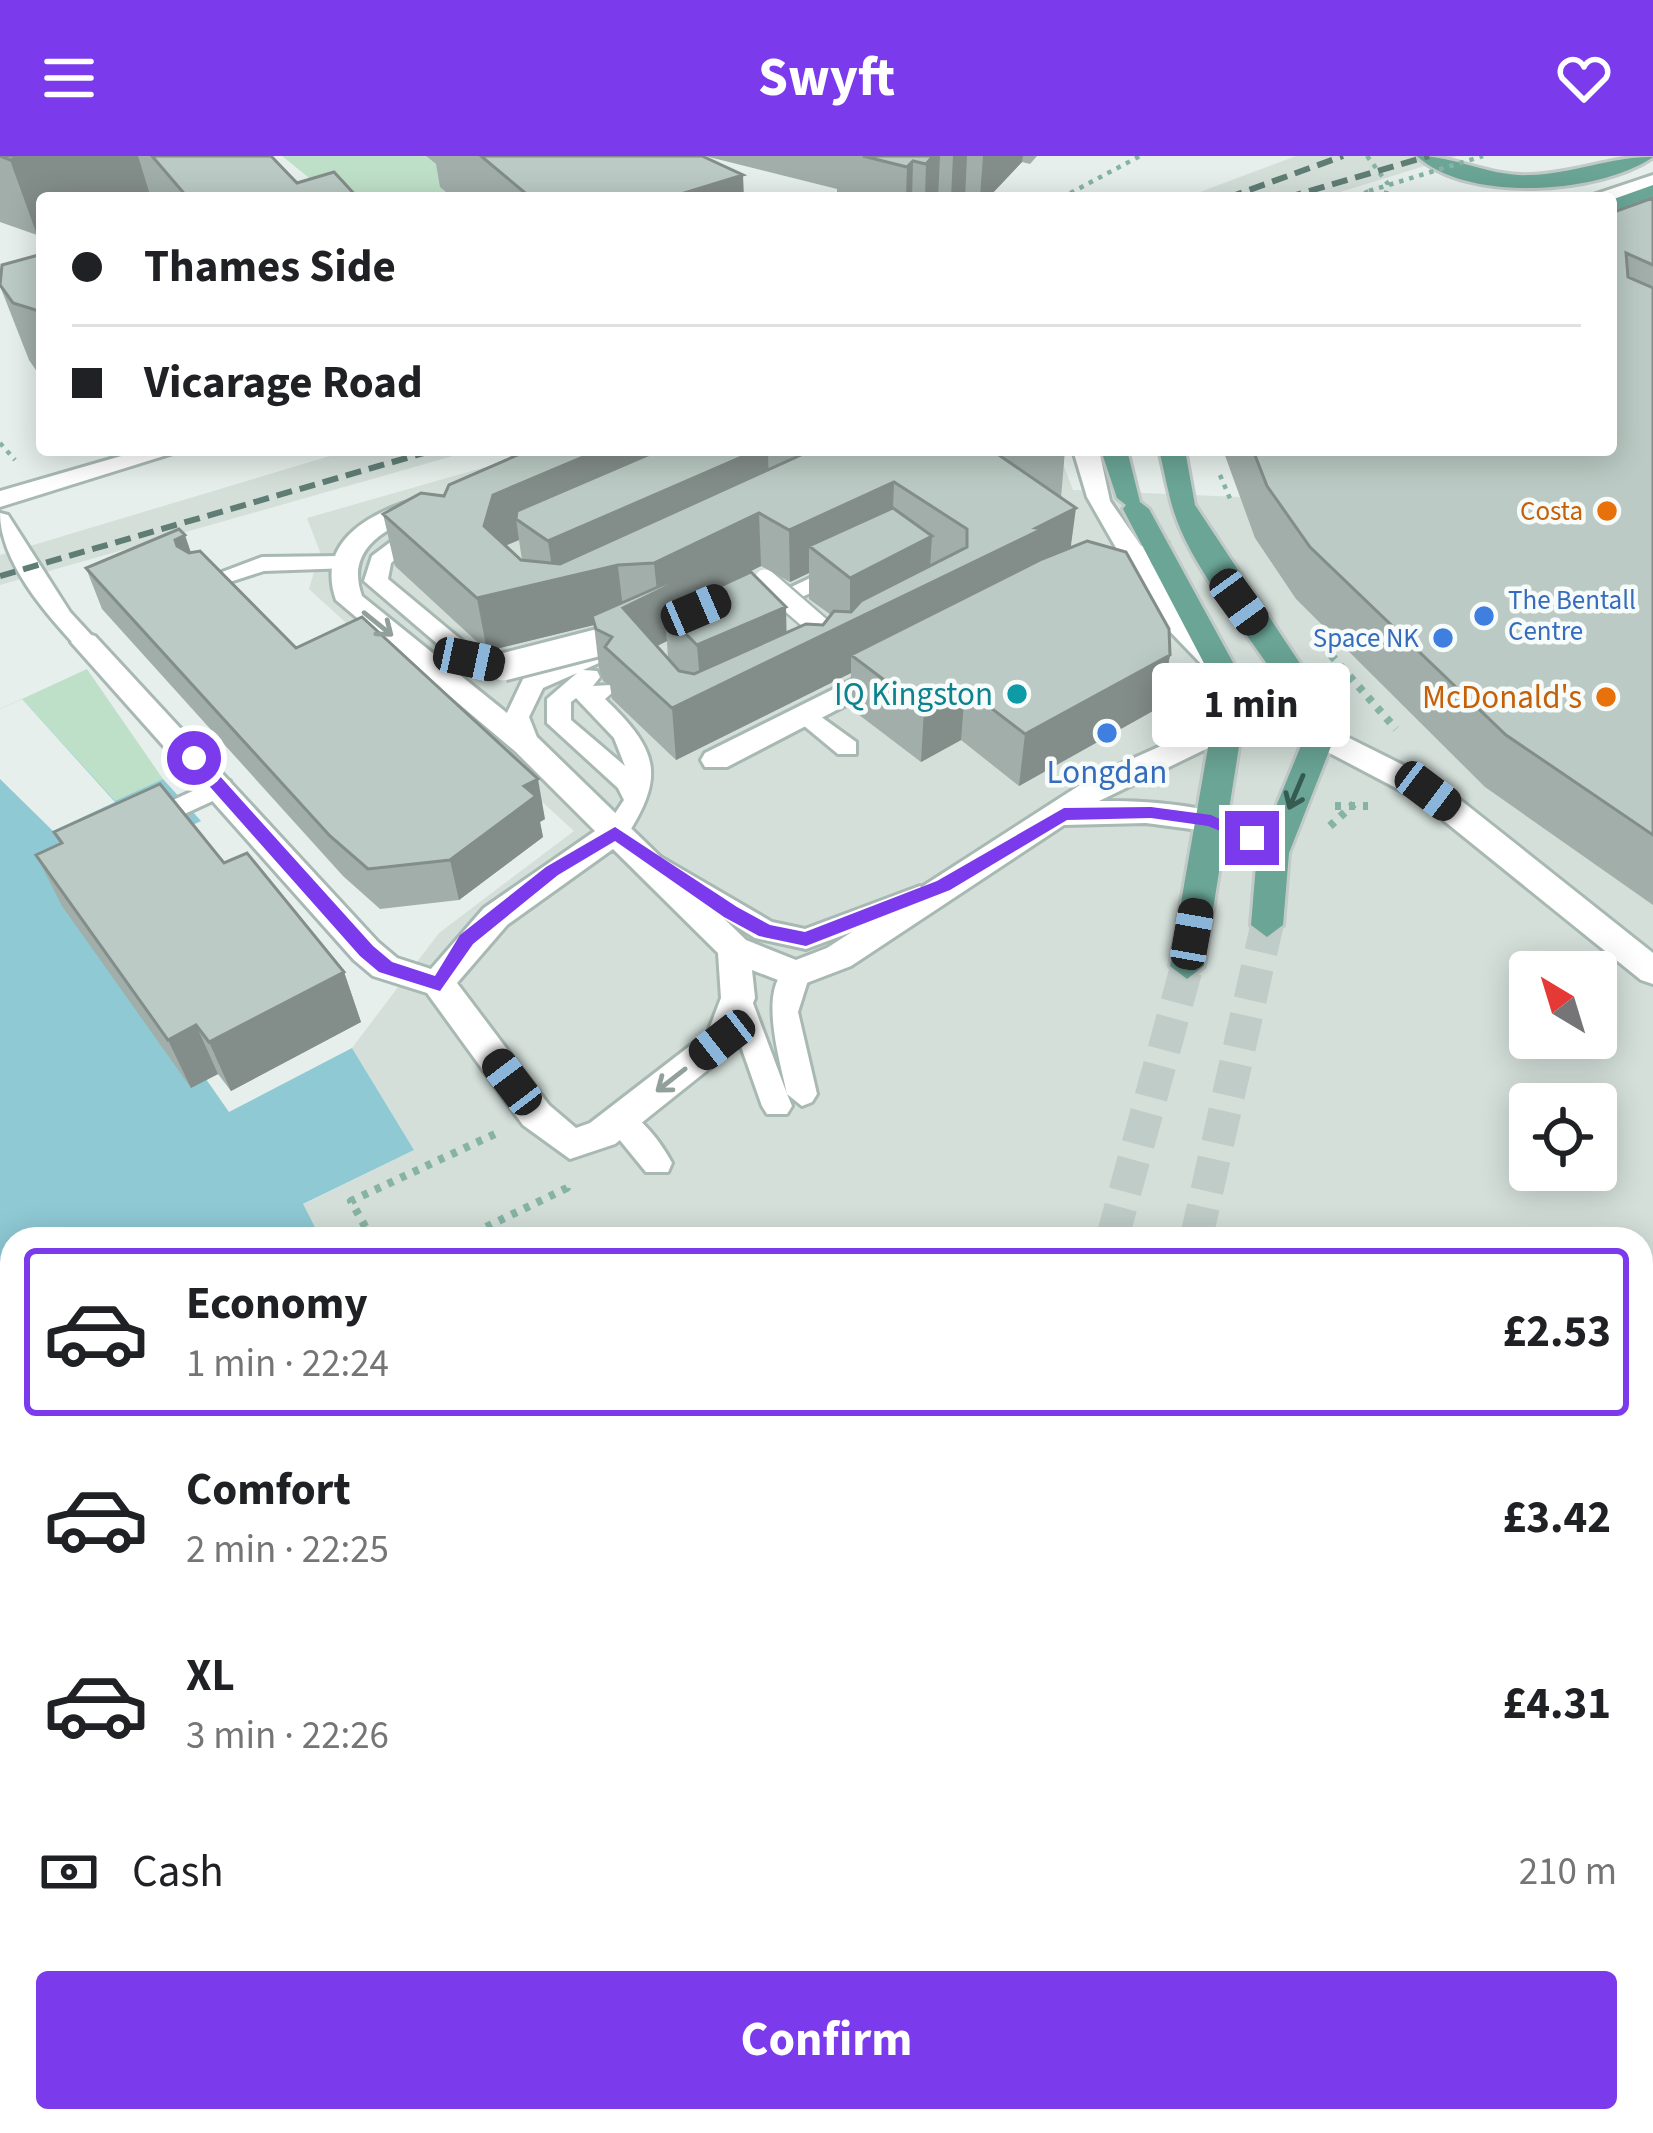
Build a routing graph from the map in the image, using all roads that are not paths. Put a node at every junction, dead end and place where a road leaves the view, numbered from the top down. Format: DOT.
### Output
graph roads {
  1 [pos="1428,156"];
  2 [pos="1643,156"];
  3 [pos="1453,171"];
  4 [pos="1653,182"];
  5 [pos="1458,192"];
  6 [pos="1617,192"];
  7 [pos="1653,192"];
  8 [pos="1617,206"];
  9 [pos="134,456"];
  10 [pos="1090,456"];
  11 [pos="1114,456"];
  12 [pos="1174,456"];
  13 [pos="0,499"];
  14 [pos="1118,503"];
  15 [pos="450,504"];
  16 [pos="0,520"];
  17 [pos="1146,552"];
  18 [pos="874,555"];
  19 [pos="342,563"];
  20 [pos="205,583"];
  21 [pos="1062,584"];
  22 [pos="728,622"];
  23 [pos="558,631"];
  24 [pos="785,633"];
  25 [pos="86,642"];
  26 [pos="852,643"];
  27 [pos="920,655"];
  28 [pos="1230,681"];
  29 [pos="533,683"];
  30 [pos="806,714"];
  31 [pos="1232,724"];
  32 [pos="1322,731"];
  33 [pos="527,745"];
  34 [pos="847,748"];
  35 [pos="716,760"];
  36 [pos="221,787"];
  37 [pos="639,788"];
  38 [pos="1064,814"];
  39 [pos="154,819"];
  40 [pos="1211,820"];
  41 [pos="625,841"];
  42 [pos="1274,854"];
  43 [pos="944,885"];
  44 [pos="1267,925"];
  45 [pos="734,949"];
  46 [pos="1187,966"];
  47 [pos="1653,971"];
  48 [pos="796,974"];
  49 [pos="440,984"];
  50 [pos="738,998"];
  51 [pos="620,1120"];
  52 [pos="657,1163"];
  1 -- 3 [label="main road"];
  2 -- 3 [label="main road"];
  3 -- 5 [label="main road"];
  4 -- 6 [label="street"];
  7 -- 8 [label="main road"];
  9 -- 13 [label="street"];
  10 -- 14 [label="street"];
  11 -- 14 [label="main road"];
  12 -- 32 [label="main road"];
  14 -- 17 [label="street"];
  15 -- 19 [label="street"];
  15 -- 29 [label="lane, bridge"];
  16 -- 25 [label="lane"];
  17 -- 21 [label="street"];
  17 -- 28 [label="street"];
  18 -- 22 [label="lane"];
  19 -- 20 [label="lane"];
  19 -- 33 [label="street, one-way"];
  23 -- 29 [label="lane"];
  24 -- 26 [label="lane, bridge"];
  25 -- 36 [label="street"];
  27 -- 30 [label="street"];
  28 -- 31 [label="main road"];
  28 -- 32 [label="street"];
  29 -- 33 [label="lane"];
  30 -- 34 [label="lane"];
  30 -- 35 [label="street"];
  31 -- 38 [label="street"];
  31 -- 40 [label="main road"];
  32 -- 42 [label="main road, one-way"];
  32 -- 47 [label="street"];
  33 -- 41 [label="street"];
  36 -- 39 [label="lane"];
  36 -- 49 [label="street"];
  37 -- 37 [label="lane"];
  37 -- 41 [label="lane"];
  38 -- 40 [label="street"];
  38 -- 43 [label="street"];
  40 -- 42 [label="street"];
  40 -- 46 [label="main road"];
  41 -- 43 [label="lane"];
  41 -- 45 [label="street"];
  41 -- 49 [label="street"];
  42 -- 44 [label="main road"];
  43 -- 48 [label="street"];
  45 -- 48 [label="street"];
  45 -- 50 [label="street"];
  48 -- 50 [label="lane"];
  49 -- 51 [label="street"];
  50 -- 51 [label="street, one-way"];
  51 -- 52 [label="lane"];
}
